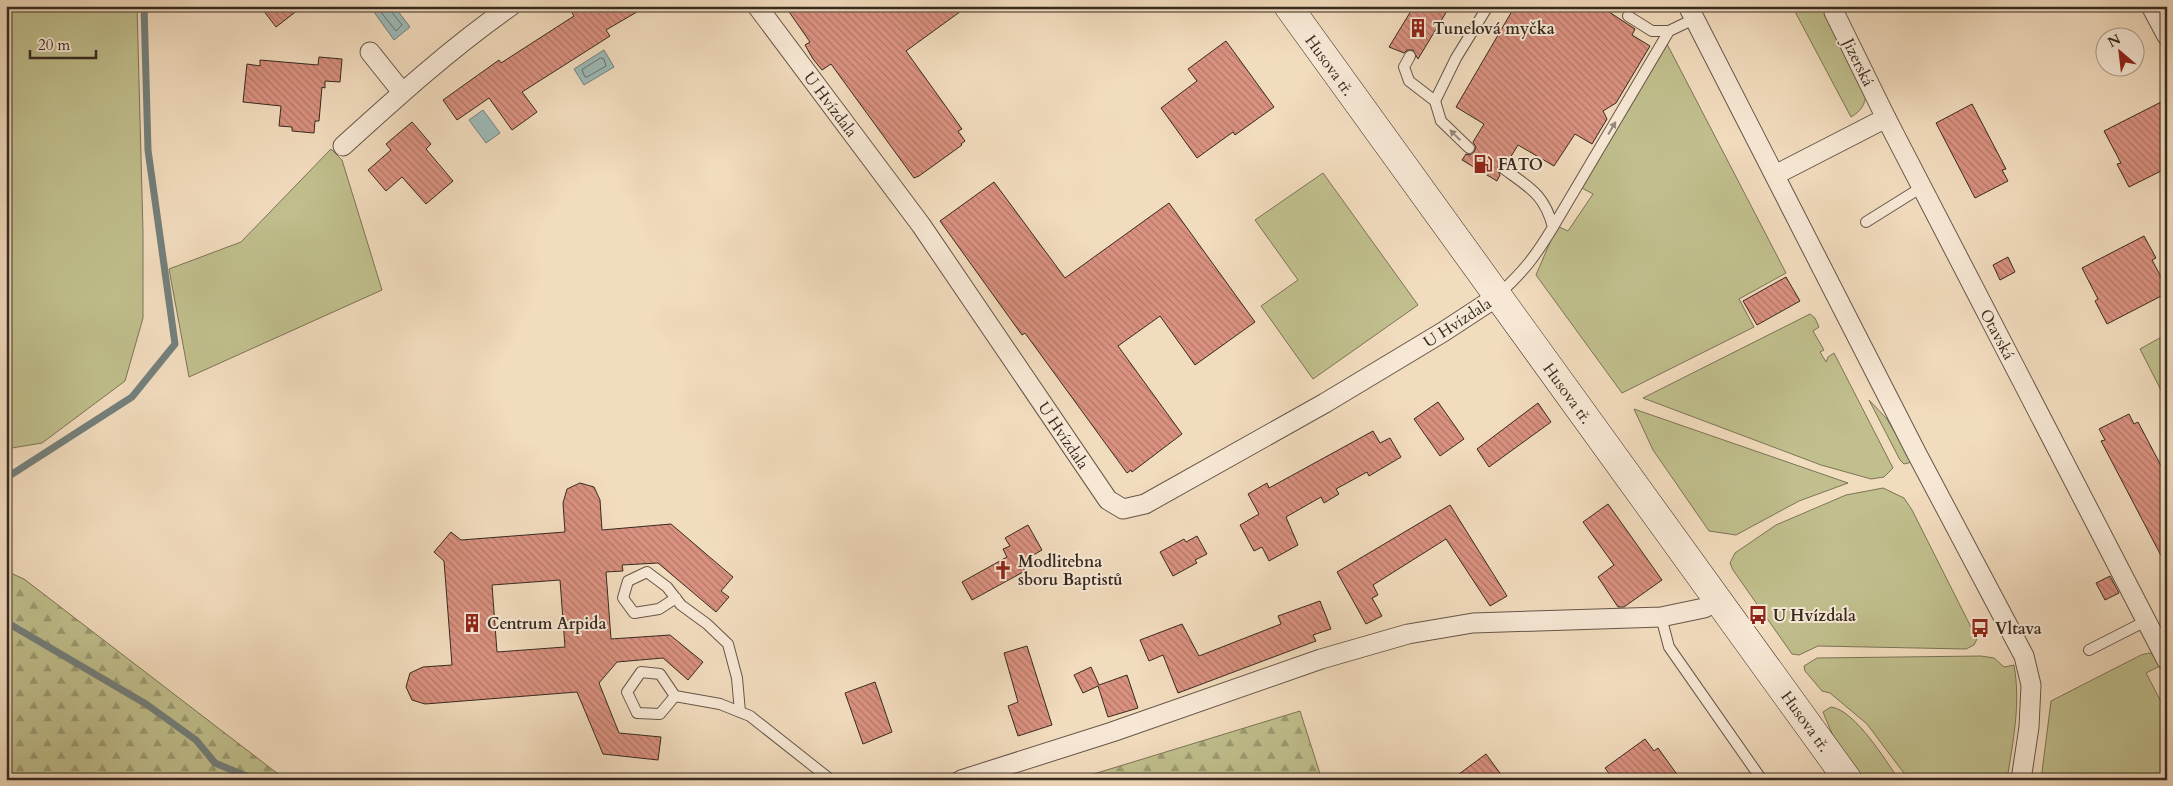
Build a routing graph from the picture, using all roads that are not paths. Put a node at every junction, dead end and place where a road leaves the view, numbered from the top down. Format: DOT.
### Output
graph roads {
  1 [pos="511,6"];
  2 [pos="757,6"];
  3 [pos="1288,6"];
  4 [pos="1488,6"];
  5 [pos="1833,6"];
  6 [pos="2151,6"];
  7 [pos="1691,13"];
  8 [pos="1628,16"];
  9 [pos="1669,31"];
  10 [pos="2167,36"];
  11 [pos="370,52"];
  12 [pos="1410,56"];
  13 [pos="402,92"];
  14 [pos="1435,101"];
  15 [pos="1886,118"];
  16 [pos="343,146"];
  17 [pos="1469,148"];
  18 [pos="1504,169"];
  19 [pos="1775,175"];
  20 [pos="1922,187"];
  21 [pos="1866,222"];
  22 [pos="1553,227"];
  23 [pos="1498,296"];
  24 [pos="676,598"];
  25 [pos="1718,600"];
  26 [pos="1661,617"];
  27 [pos="2146,621"];
  28 [pos="2089,650"];
  29 [pos="2167,661"];
  30 [pos="675,696"];
  31 [pos="740,712"];
  32 [pos="831,780"];
  33 [pos="961,780"];
  34 [pos="1762,780"];
  35 [pos="1848,780"];
  36 [pos="2021,780"];
  1 -- 13 [label="street"];
  2 -- 23 [label="street, U Hvízdala"];
  3 -- 23 [label="street, Husova tř."];
  4 -- 14 [label="lane"];
  5 -- 15 [label="street, Jizerská"];
  6 -- 10 [label="street"];
  7 -- 9 [label="lane"];
  7 -- 19 [label="street"];
  8 -- 9 [label="lane"];
  22 -- 9 [label="lane, one-way"];
  11 -- 13 [label="street"];
  12 -- 14 [label="lane"];
  13 -- 16 [label="street"];
  17 -- 14 [label="lane, one-way"];
  15 -- 19 [label="street"];
  15 -- 20 [label="street, Otavská"];
  18 -- 22 [label="lane"];
  19 -- 36 [label="street"];
  20 -- 21 [label="lane"];
  20 -- 27 [label="street, Otavská"];
  22 -- 23 [label="lane"];
  23 -- 25 [label="street, Husova tř."];
  24 -- 31 [label="lane"];
  25 -- 26 [label="street"];
  25 -- 35 [label="street, Husova tř."];
  26 -- 33 [label="street"];
  26 -- 34 [label="lane"];
  27 -- 28 [label="lane"];
  27 -- 29 [label="street, Otavská"];
  30 -- 30 [label="lane"];
  30 -- 31 [label="lane"];
  31 -- 32 [label="lane"];
}
